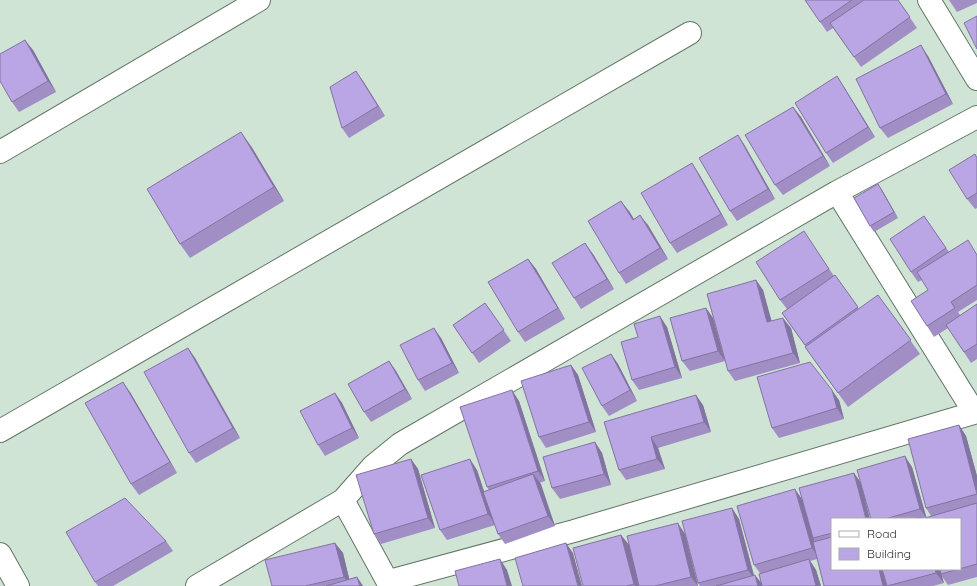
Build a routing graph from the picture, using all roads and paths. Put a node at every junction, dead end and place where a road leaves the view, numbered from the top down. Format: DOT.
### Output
graph roads {
  1 [pos="259,0"];
  2 [pos="929,0"];
  3 [pos="690,33"];
  4 [pos="977,79"];
  5 [pos="977,117"];
  6 [pos="0,152"];
  7 [pos="837,192"];
  8 [pos="975,412"];
  9 [pos="0,431"];
  10 [pos="343,500"];
  11 [pos="0,554"];
  12 [pos="390,584"];
  13 [pos="18,586"];
  14 [pos="197,586"];
  1 -- 6 [label="street"];
  2 -- 4 [label="street"];
  3 -- 9 [label="street"];
  5 -- 7 [label="street"];
  7 -- 8 [label="street"];
  7 -- 10 [label="street"];
  8 -- 12 [label="street"];
  10 -- 12 [label="street"];
  10 -- 14 [label="street"];
  11 -- 13 [label="street"];
}
